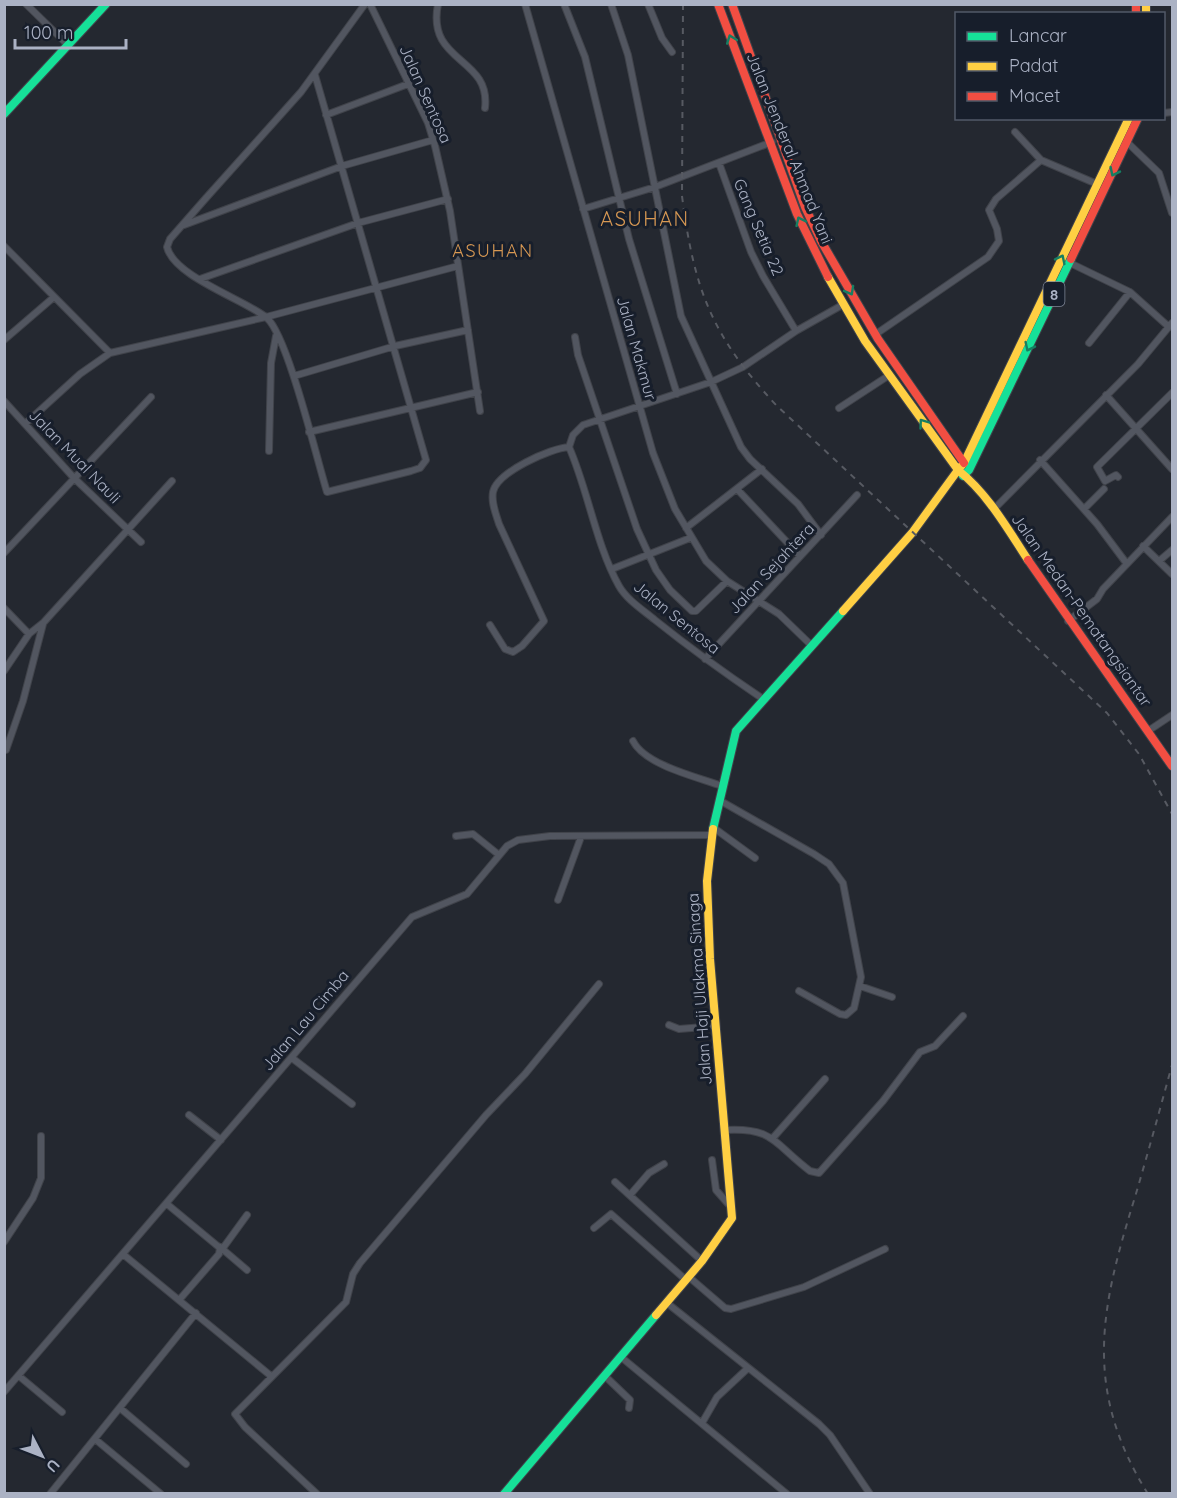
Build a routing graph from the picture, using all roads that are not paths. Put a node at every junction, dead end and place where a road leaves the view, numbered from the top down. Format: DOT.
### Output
graph roads {
  1 [pos="26,4"];
  2 [pos="106,4"];
  3 [pos="365,4"];
  4 [pos="370,4"];
  5 [pos="438,4"];
  6 [pos="525,4"];
  7 [pos="564,4"];
  8 [pos="611,4"];
  9 [pos="648,4"];
  10 [pos="718,4"];
  11 [pos="732,4"];
  12 [pos="69,46"];
  13 [pos="672,52"];
  14 [pos="315,75"];
  15 [pos="408,84"];
  16 [pos="485,108"];
  17 [pos="4,114"];
  18 [pos="326,115"];
  19 [pos="1128,120"];
  20 [pos="1137,120"];
  21 [pos="1015,132"];
  22 [pos="433,140"];
  23 [pos="772,142"];
  24 [pos="1128,143"];
  25 [pos="1041,160"];
  26 [pos="719,162"];
  27 [pos="790,163"];
  28 [pos="342,166"];
  29 [pos="779,168"];
  30 [pos="1097,184"];
  31 [pos="655,187"];
  32 [pos="448,199"];
  33 [pos="620,199"];
  34 [pos="583,209"];
  35 [pos="1173,213"];
  36 [pos="358,223"];
  37 [pos="183,225"];
  38 [pos="820,238"];
  39 [pos="810,243"];
  40 [pos="4,246"];
  41 [pos="1070,263"];
  42 [pos="458,266"];
  43 [pos="200,279"];
  44 [pos="378,287"];
  45 [pos="1130,292"];
  46 [pos="54,297"];
  47 [pos="844,304"];
  48 [pos="266,317"];
  49 [pos="1171,325"];
  50 [pos="468,330"];
  51 [pos="796,331"];
  52 [pos="876,334"];
  53 [pos="277,335"];
  54 [pos="575,337"];
  55 [pos="4,340"];
  56 [pos="1089,343"];
  57 [pos="395,346"];
  58 [pos="110,353"];
  59 [pos="294,376"];
  60 [pos="888,376"];
  61 [pos="711,382"];
  62 [pos="478,392"];
  63 [pos="1173,393"];
  64 [pos="677,394"];
  65 [pos="1106,395"];
  66 [pos="151,397"];
  67 [pos="4,401"];
  68 [pos="639,405"];
  69 [pos="412,406"];
  70 [pos="838,408"];
  71 [pos="480,411"];
  72 [pos="601,419"];
  73 [pos="25,424"];
  74 [pos="1135,430"];
  75 [pos="309,432"];
  76 [pos="569,447"];
  77 [pos="269,451"];
  78 [pos="1040,460"];
  79 [pos="762,469"];
  80 [pos="1173,469"];
  81 [pos="963,470"];
  82 [pos="1118,477"];
  83 [pos="75,478"];
  84 [pos="172,481"];
  85 [pos="737,489"];
  86 [pos="1104,489"];
  87 [pos="858,495"];
  88 [pos="994,509"];
  89 [pos="1084,509"];
  90 [pos="1173,517"];
  91 [pos="686,528"];
  92 [pos="128,529"];
  93 [pos="820,534"];
  94 [pos="690,538"];
  95 [pos="141,542"];
  96 [pos="1143,546"];
  97 [pos="1173,550"];
  98 [pos="650,553"];
  99 [pos="4,554"];
  100 [pos="800,556"];
  101 [pos="1160,561"];
  102 [pos="1127,564"];
  103 [pos="612,569"];
  104 [pos="1173,574"];
  105 [pos="727,581"];
  106 [pos="759,601"];
  107 [pos="4,608"];
  108 [pos="1068,621"];
  109 [pos="44,622"];
  110 [pos="490,626"];
  111 [pos="30,634"];
  112 [pos="811,645"];
  113 [pos="705,659"];
  114 [pos="4,671"];
  115 [pos="763,699"];
  116 [pos="1173,715"];
  117 [pos="1148,731"];
  118 [pos="633,741"];
  119 [pos="6,750"];
  120 [pos="1173,766"];
  121 [pos="722,786"];
  122 [pos="719,800"];
  123 [pos="713,831"];
  124 [pos="456,836"];
  125 [pos="581,837"];
  126 [pos="499,855"];
  127 [pos="755,858"];
  128 [pos="558,900"];
  129 [pos="599,984"];
  130 [pos="860,986"];
  131 [pos="799,991"];
  132 [pos="892,997"];
  133 [pos="963,1016"];
  134 [pos="669,1025"];
  135 [pos="716,1026"];
  136 [pos="292,1058"];
  137 [pos="825,1079"];
  138 [pos="352,1104"];
  139 [pos="189,1115"];
  140 [pos="725,1130"];
  141 [pos="41,1136"];
  142 [pos="772,1139"];
  143 [pos="221,1140"];
  144 [pos="712,1160"];
  145 [pos="664,1164"];
  146 [pos="615,1182"];
  147 [pos="630,1196"];
  148 [pos="167,1204"];
  149 [pos="732,1209"];
  150 [pos="247,1215"];
  151 [pos="594,1228"];
  152 [pos="4,1242"];
  153 [pos="221,1247"];
  154 [pos="885,1249"];
  155 [pos="124,1255"];
  156 [pos="702,1261"];
  157 [pos="247,1270"];
  158 [pos="688,1279"];
  159 [pos="180,1299"];
  160 [pos="667,1303"];
  161 [pos="196,1313"];
  162 [pos="621,1357"];
  163 [pos="747,1369"];
  164 [pos="18,1376"];
  165 [pos="271,1376"];
  166 [pos="605,1376"];
  167 [pos="4,1392"];
  168 [pos="120,1408"];
  169 [pos="628,1408"];
  170 [pos="62,1412"];
  171 [pos="702,1423"];
  172 [pos="95,1439"];
  173 [pos="186,1464"];
  174 [pos="51,1494"];
  175 [pos="161,1494"];
  176 [pos="317,1494"];
  177 [pos="504,1494"];
  178 [pos="787,1494"];
  179 [pos="870,1494"];
  1 -- 12 [label="street"];
  2 -- 12 [label="main road"];
  3 -- 14 [label="street"];
  4 -- 15 [label="street, Jalan Sentosa"];
  5 -- 16 [label="street"];
  6 -- 34 [label="street, Jalan Makmur"];
  7 -- 33 [label="street"];
  8 -- 31 [label="street"];
  9 -- 13 [label="street"];
  23 -- 10 [label="main road, Jalan Jenderal Ahmad Yani, one-way"];
  11 -- 27 [label="main road, Jalan Jenderal Ahmad Yani"];
  12 -- 17 [label="main road"];
  14 -- 18 [label="street"];
  14 -- 37 [label="street"];
  15 -- 18 [label="street"];
  15 -- 22 [label="street, Jalan Sentosa"];
  18 -- 28 [label="street"];
  19 -- 30 [label="main road, 8"];
  20 -- 24 [label="main road, 8"];
  21 -- 25 [label="street"];
  22 -- 28 [label="street"];
  22 -- 32 [label="street, Jalan Sentosa"];
  23 -- 26 [label="street"];
  23 -- 29 [label="main road, Jalan Jenderal Ahmad Yani"];
  24 -- 35 [label="street"];
  24 -- 41 [label="main road, 8, one-way"];
  25 -- 30 [label="street"];
  25 -- 52 [label="street"];
  26 -- 31 [label="street"];
  26 -- 51 [label="street, Gang Setia 22"];
  27 -- 29 [label="main road"];
  27 -- 38 [label="main road, Jalan Jenderal Ahmad Yani"];
  28 -- 36 [label="street"];
  28 -- 37 [label="street"];
  39 -- 29 [label="main road, Jalan Jenderal Ahmad Yani, one-way"];
  81 -- 30 [label="main road, 8, one-way"];
  31 -- 33 [label="street"];
  31 -- 61 [label="street"];
  32 -- 36 [label="street"];
  32 -- 42 [label="street, Jalan Sentosa"];
  33 -- 34 [label="street"];
  33 -- 64 [label="street"];
  34 -- 68 [label="street, Jalan Makmur"];
  36 -- 43 [label="street"];
  36 -- 44 [label="street"];
  37 -- 43 [label="street"];
  38 -- 39 [label="main road"];
  38 -- 52 [label="main road, Jalan Jenderal Ahmad Yani, one-way"];
  39 -- 47 [label="main road, Jalan Jenderal Ahmad Yani"];
  40 -- 46 [label="street"];
  41 -- 45 [label="street"];
  41 -- 81 [label="main road, 8, one-way"];
  42 -- 44 [label="street"];
  42 -- 50 [label="street, Jalan Sentosa"];
  43 -- 48 [label="street"];
  44 -- 48 [label="street"];
  44 -- 57 [label="street"];
  45 -- 49 [label="street"];
  45 -- 56 [label="street"];
  46 -- 55 [label="street"];
  46 -- 58 [label="street"];
  47 -- 51 [label="street"];
  47 -- 60 [label="main road, Jalan Jenderal Ahmad Yani"];
  48 -- 53 [label="street"];
  48 -- 58 [label="street"];
  49 -- 65 [label="street"];
  50 -- 57 [label="street"];
  50 -- 62 [label="street, Jalan Sentosa"];
  51 -- 61 [label="street"];
  52 -- 81 [label="main road, Jalan Jenderal Ahmad Yani"];
  53 -- 59 [label="street"];
  53 -- 77 [label="street"];
  54 -- 72 [label="street"];
  57 -- 59 [label="street"];
  57 -- 69 [label="street"];
  58 -- 73 [label="street"];
  59 -- 75 [label="street"];
  60 -- 70 [label="street"];
  81 -- 60 [label="main road, Jalan Jenderal Ahmad Yani, one-way"];
  61 -- 64 [label="street"];
  61 -- 79 [label="street"];
  62 -- 69 [label="street"];
  62 -- 71 [label="street, Jalan Sentosa"];
  63 -- 74 [label="street"];
  64 -- 68 [label="street"];
  65 -- 74 [label="street"];
  65 -- 78 [label="street"];
  66 -- 83 [label="street"];
  67 -- 73 [label="street, Jalan Mual Nauli"];
  68 -- 72 [label="street"];
  68 -- 91 [label="street, Jalan Makmur"];
  69 -- 75 [label="street"];
  69 -- 75 [label="street"];
  72 -- 76 [label="street"];
  72 -- 98 [label="street"];
  73 -- 83 [label="street, Jalan Mual Nauli"];
  74 -- 80 [label="street"];
  74 -- 82 [label="street"];
  76 -- 103 [label="street, Jalan Sentosa"];
  76 -- 110 [label="street"];
  78 -- 88 [label="street"];
  78 -- 89 [label="street"];
  79 -- 85 [label="street"];
  79 -- 93 [label="street"];
  81 -- 88 [label="main road, Jalan Medan-Pematangsiantar"];
  81 -- 112 [label="main road, Jalan Haji Ulakma Sinaga"];
  83 -- 92 [label="street, Jalan Mual Nauli"];
  83 -- 99 [label="street"];
  84 -- 92 [label="street"];
  85 -- 91 [label="street"];
  85 -- 100 [label="street"];
  86 -- 89 [label="street"];
  87 -- 93 [label="street, Jalan Sejahtera"];
  88 -- 108 [label="main road, Jalan Medan-Pematangsiantar"];
  89 -- 102 [label="street"];
  90 -- 96 [label="street"];
  91 -- 94 [label="street, Jalan Makmur"];
  92 -- 95 [label="street, Jalan Mual Nauli"];
  92 -- 109 [label="street"];
  93 -- 100 [label="street, Jalan Sejahtera"];
  94 -- 98 [label="street"];
  94 -- 105 [label="street, Jalan Makmur"];
  96 -- 101 [label="street"];
  96 -- 102 [label="street"];
  97 -- 101 [label="street"];
  98 -- 103 [label="street"];
  98 -- 105 [label="street"];
  100 -- 106 [label="street, Jalan Sejahtera"];
  101 -- 104 [label="street"];
  102 -- 108 [label="street"];
  103 -- 113 [label="street, Jalan Sentosa"];
  105 -- 106 [label="street, Jalan Makmur"];
  106 -- 112 [label="street, Jalan Makmur"];
  106 -- 113 [label="street, Jalan Sejahtera"];
  107 -- 111 [label="street"];
  108 -- 117 [label="main road, Jalan Medan-Pematangsiantar"];
  109 -- 111 [label="street"];
  109 -- 119 [label="street"];
  111 -- 114 [label="street"];
  112 -- 115 [label="main road, Jalan Haji Ulakma Sinaga"];
  113 -- 115 [label="street, Jalan Sentosa"];
  115 -- 121 [label="main road, Jalan Haji Ulakma Sinaga"];
  116 -- 117 [label="street"];
  117 -- 120 [label="main road, Jalan Medan-Pematangsiantar"];
  118 -- 121 [label="street"];
  121 -- 122 [label="main road, Jalan Haji Ulakma Sinaga"];
  122 -- 123 [label="main road, Jalan Haji Ulakma Sinaga"];
  122 -- 130 [label="street"];
  123 -- 125 [label="street, Jalan Lau Cimba"];
  123 -- 127 [label="street"];
  123 -- 135 [label="main road, Jalan Haji Ulakma Sinaga"];
  124 -- 126 [label="street"];
  125 -- 126 [label="street, Jalan Lau Cimba"];
  125 -- 128 [label="street"];
  126 -- 136 [label="street, Jalan Lau Cimba"];
  129 -- 165 [label="street"];
  130 -- 131 [label="street"];
  130 -- 132 [label="street"];
  133 -- 142 [label="street"];
  134 -- 135 [label="street"];
  135 -- 140 [label="main road, Jalan Haji Ulakma Sinaga"];
  136 -- 138 [label="street"];
  136 -- 143 [label="street, Jalan Lau Cimba"];
  137 -- 142 [label="street"];
  139 -- 143 [label="street"];
  140 -- 142 [label="street"];
  140 -- 149 [label="main road, Jalan Haji Ulakma Sinaga"];
  141 -- 152 [label="street"];
  143 -- 148 [label="street, Jalan Lau Cimba"];
  144 -- 149 [label="street"];
  145 -- 147 [label="street"];
  146 -- 147 [label="street"];
  147 -- 156 [label="street"];
  148 -- 153 [label="street"];
  148 -- 155 [label="street, Jalan Lau Cimba"];
  149 -- 156 [label="main road, Jalan Haji Ulakma Sinaga"];
  150 -- 153 [label="street"];
  151 -- 158 [label="street"];
  153 -- 157 [label="street"];
  153 -- 159 [label="street"];
  154 -- 158 [label="street"];
  155 -- 159 [label="street"];
  155 -- 164 [label="street, Jalan Lau Cimba"];
  156 -- 158 [label="main road, Jalan Haji Ulakma Sinaga"];
  158 -- 160 [label="main road, Jalan Haji Ulakma Sinaga"];
  159 -- 161 [label="street"];
  160 -- 162 [label="main road, Jalan Haji Ulakma Sinaga"];
  160 -- 163 [label="street"];
  161 -- 165 [label="street"];
  161 -- 168 [label="street"];
  162 -- 166 [label="main road, Jalan Haji Ulakma Sinaga"];
  162 -- 171 [label="street"];
  163 -- 171 [label="street"];
  163 -- 179 [label="street"];
  164 -- 167 [label="street, Jalan Lau Cimba"];
  164 -- 170 [label="street"];
  165 -- 176 [label="street"];
  166 -- 169 [label="street"];
  166 -- 177 [label="main road, Jalan Haji Ulakma Sinaga"];
  168 -- 172 [label="street"];
  168 -- 173 [label="street"];
  171 -- 178 [label="street"];
  172 -- 174 [label="street"];
  172 -- 175 [label="street"];
}
